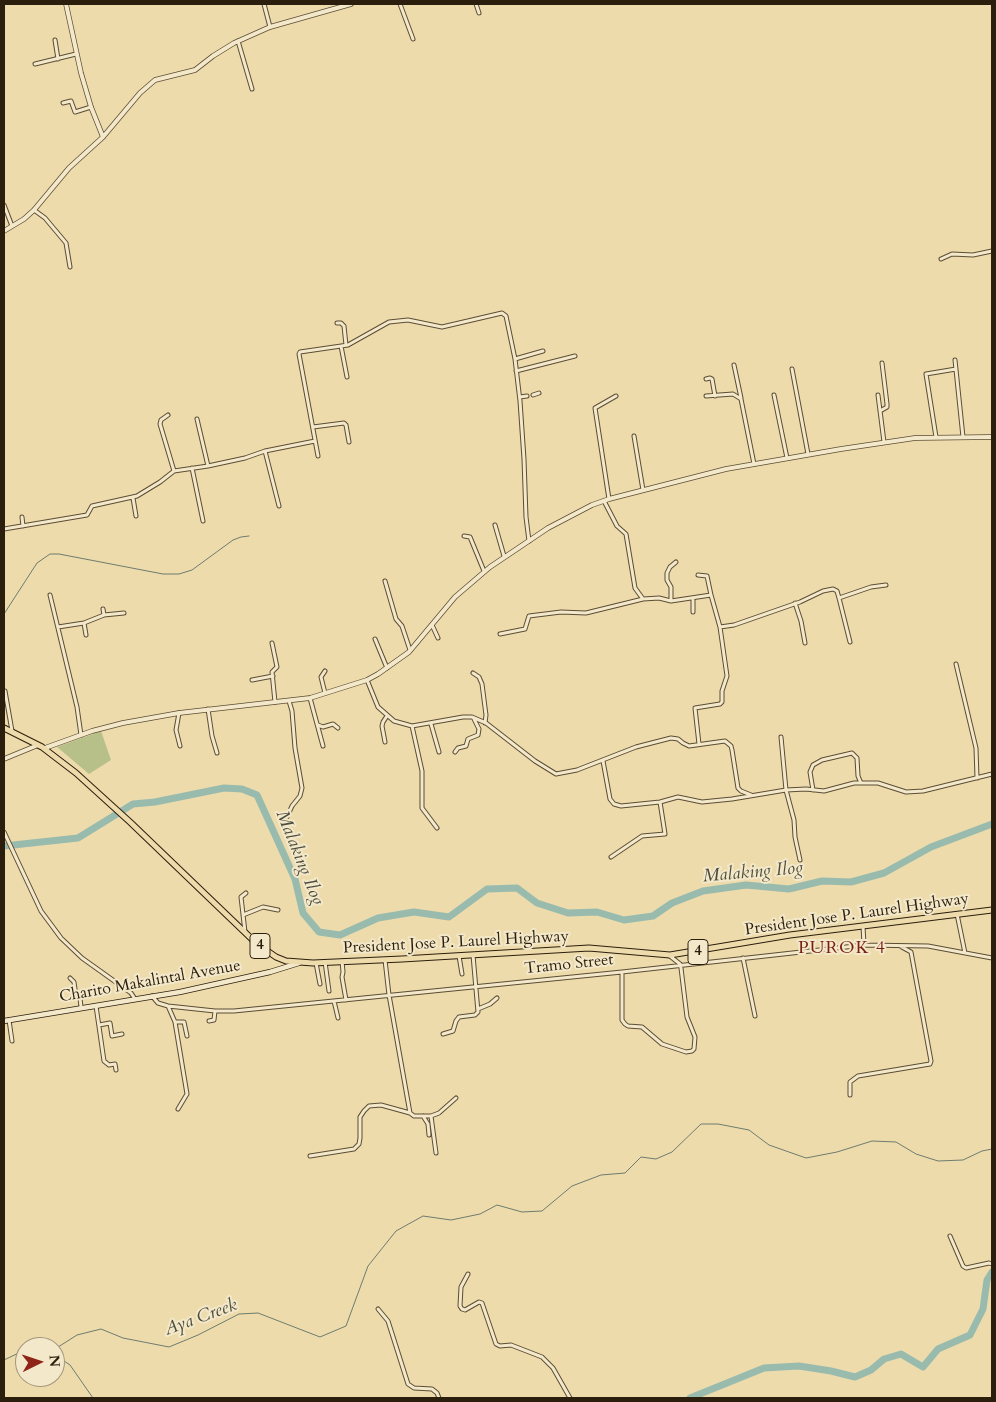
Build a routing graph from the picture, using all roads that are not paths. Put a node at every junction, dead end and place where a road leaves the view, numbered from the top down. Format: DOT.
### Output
graph roads {
  1 [pos="66,4"];
  2 [pos="264,4"];
  3 [pos="351,4"];
  4 [pos="400,4"];
  5 [pos="476,4"];
  6 [pos="338,6"];
  7 [pos="479,13"];
  8 [pos="270,27"];
  9 [pos="413,39"];
  10 [pos="55,40"];
  11 [pos="238,41"];
  12 [pos="76,54"];
  13 [pos="58,59"];
  14 [pos="35,64"];
  15 [pos="252,89"];
  16 [pos="63,103"];
  17 [pos="92,107"];
  18 [pos="103,138"];
  19 [pos="4,205"];
  20 [pos="34,210"];
  21 [pos="12,226"];
  22 [pos="4,230"];
  23 [pos="992,251"];
  24 [pos="941,259"];
  25 [pos="70,266"];
  26 [pos="337,322"];
  27 [pos="346,345"];
  28 [pos="341,346"];
  29 [pos="543,351"];
  30 [pos="576,356"];
  31 [pos="514,359"];
  32 [pos="955,360"];
  33 [pos="882,363"];
  34 [pos="734,365"];
  35 [pos="792,369"];
  36 [pos="956,369"];
  37 [pos="516,371"];
  38 [pos="347,377"];
  39 [pos="706,379"];
  40 [pos="539,393"];
  41 [pos="533,395"];
  42 [pos="774,395"];
  43 [pos="878,395"];
  44 [pos="527,396"];
  45 [pos="616,396"];
  46 [pos="706,396"];
  47 [pos="715,396"];
  48 [pos="520,397"];
  49 [pos="741,399"];
  50 [pos="880,411"];
  51 [pos="168,415"];
  52 [pos="197,419"];
  53 [pos="313,427"];
  54 [pos="634,436"];
  55 [pos="936,437"];
  56 [pos="963,437"];
  57 [pos="992,437"];
  58 [pos="315,441"];
  59 [pos="349,442"];
  60 [pos="884,442"];
  61 [pos="265,450"];
  62 [pos="808,454"];
  63 [pos="318,456"];
  64 [pos="787,458"];
  65 [pos="754,464"];
  66 [pos="208,466"];
  67 [pos="192,468"];
  68 [pos="174,471"];
  69 [pos="643,490"];
  70 [pos="133,498"];
  71 [pos="606,500"];
  72 [pos="279,506"];
  73 [pos="136,516"];
  74 [pos="22,518"];
  75 [pos="203,521"];
  76 [pos="495,525"];
  77 [pos="23,526"];
  78 [pos="4,529"];
  79 [pos="464,536"];
  80 [pos="530,542"];
  81 [pos="504,556"];
  82 [pos="676,562"];
  83 [pos="484,571"];
  84 [pos="698,575"];
  85 [pos="385,581"];
  86 [pos="886,585"];
  87 [pos="50,595"];
  88 [pos="711,595"];
  89 [pos="839,598"];
  90 [pos="643,599"];
  91 [pos="693,599"];
  92 [pos="671,601"];
  93 [pos="795,603"];
  94 [pos="103,609"];
  95 [pos="124,612"];
  96 [pos="694,612"];
  97 [pos="104,615"];
  98 [pos="84,623"];
  99 [pos="432,625"];
  100 [pos="58,626"];
  101 [pos="720,627"];
  102 [pos="500,634"];
  103 [pos="86,636"];
  104 [pos="438,638"];
  105 [pos="375,639"];
  106 [pos="850,642"];
  107 [pos="272,643"];
  108 [pos="805,643"];
  109 [pos="410,651"];
  110 [pos="956,664"];
  111 [pos="387,668"];
  112 [pos="325,671"];
  113 [pos="473,673"];
  114 [pos="273,676"];
  115 [pos="252,680"];
  116 [pos="367,680"];
  117 [pos="5,691"];
  118 [pos="325,693"];
  119 [pos="310,698"];
  120 [pos="289,701"];
  121 [pos="275,702"];
  122 [pos="208,709"];
  123 [pos="179,713"];
  124 [pos="387,716"];
  125 [pos="474,718"];
  126 [pos="485,723"];
  127 [pos="431,724"];
  128 [pos="318,725"];
  129 [pos="412,726"];
  130 [pos="4,728"];
  131 [pos="338,728"];
  132 [pos="12,731"];
  133 [pos="81,735"];
  134 [pos="781,737"];
  135 [pos="384,742"];
  136 [pos="699,744"];
  137 [pos="38,745"];
  138 [pos="180,746"];
  139 [pos="323,746"];
  140 [pos="45,748"];
  141 [pos="439,752"];
  142 [pos="455,752"];
  143 [pos="217,753"];
  144 [pos="4,759"];
  145 [pos="602,761"];
  146 [pos="992,774"];
  147 [pos="977,778"];
  148 [pos="861,783"];
  149 [pos="786,790"];
  150 [pos="813,790"];
  151 [pos="751,795"];
  152 [pos="660,802"];
  153 [pos="287,817"];
  154 [pos="437,828"];
  155 [pos="4,832"];
  156 [pos="611,857"];
  157 [pos="800,860"];
  158 [pos="246,893"];
  159 [pos="278,910"];
  160 [pos="992,910"];
  161 [pos="957,914"];
  162 [pos="243,915"];
  163 [pos="863,926"];
  164 [pos="245,933"];
  165 [pos="898,944"];
  166 [pos="864,945"];
  167 [pos="965,953"];
  168 [pos="473,954"];
  169 [pos="459,955"];
  170 [pos="670,955"];
  171 [pos="743,958"];
  172 [pos="992,958"];
  173 [pos="385,960"];
  174 [pos="341,961"];
  175 [pos="316,962"];
  176 [pos="325,962"];
  177 [pos="300,963"];
  178 [pos="680,964"];
  179 [pos="622,972"];
  180 [pos="462,974"];
  181 [pos="70,978"];
  182 [pos="320,984"];
  183 [pos="476,987"];
  184 [pos="329,992"];
  185 [pos="389,995"];
  186 [pos="152,996"];
  187 [pos="497,998"];
  188 [pos="135,999"];
  189 [pos="346,1000"];
  190 [pos="334,1001"];
  191 [pos="96,1005"];
  192 [pos="168,1006"];
  193 [pos="81,1007"];
  194 [pos="478,1009"];
  195 [pos="215,1011"];
  196 [pos="755,1016"];
  197 [pos="338,1018"];
  198 [pos="6,1020"];
  199 [pos="208,1021"];
  200 [pos="175,1022"];
  201 [pos="99,1025"];
  202 [pos="122,1034"];
  203 [pos="443,1034"];
  204 [pos="187,1036"];
  205 [pos="12,1041"];
  206 [pos="116,1070"];
  207 [pos="850,1096"];
  208 [pos="456,1098"];
  209 [pos="178,1109"];
  210 [pos="410,1112"];
  211 [pos="423,1116"];
  212 [pos="431,1116"];
  213 [pos="429,1135"];
  214 [pos="436,1152"];
  215 [pos="310,1156"];
  216 [pos="950,1236"];
  217 [pos="992,1264"];
  218 [pos="468,1274"];
  219 [pos="378,1310"];
  220 [pos="439,1398"];
  221 [pos="570,1398"];
  1 -- 12 [label="street"];
  2 -- 8 [label="street"];
  3 -- 6 [label="street"];
  4 -- 9 [label="street"];
  5 -- 7 [label="street"];
  6 -- 8 [label="street"];
  8 -- 11 [label="street"];
  10 -- 13 [label="street"];
  11 -- 15 [label="street"];
  11 -- 18 [label="street"];
  12 -- 13 [label="street"];
  12 -- 17 [label="street"];
  13 -- 14 [label="street"];
  16 -- 17 [label="street"];
  17 -- 18 [label="street"];
  18 -- 20 [label="street"];
  19 -- 21 [label="street"];
  20 -- 21 [label="street"];
  20 -- 25 [label="street"];
  21 -- 22 [label="street"];
  23 -- 24 [label="street"];
  26 -- 27 [label="street"];
  27 -- 28 [label="street"];
  27 -- 31 [label="street"];
  28 -- 38 [label="street"];
  28 -- 53 [label="street"];
  29 -- 31 [label="street"];
  30 -- 37 [label="street"];
  31 -- 37 [label="street"];
  32 -- 36 [label="street"];
  33 -- 50 [label="street"];
  34 -- 49 [label="street"];
  35 -- 62 [label="street"];
  36 -- 55 [label="street"];
  36 -- 56 [label="street"];
  37 -- 48 [label="street"];
  39 -- 47 [label="street"];
  40 -- 41 [label="street"];
  42 -- 64 [label="street"];
  43 -- 50 [label="street"];
  44 -- 48 [label="street"];
  45 -- 71 [label="street"];
  46 -- 47 [label="street"];
  47 -- 49 [label="street"];
  48 -- 80 [label="street"];
  49 -- 65 [label="street"];
  50 -- 60 [label="street"];
  51 -- 68 [label="street"];
  52 -- 66 [label="street"];
  53 -- 58 [label="street"];
  53 -- 59 [label="street"];
  54 -- 69 [label="street"];
  55 -- 56 [label="street"];
  55 -- 60 [label="street"];
  56 -- 57 [label="street"];
  58 -- 61 [label="street"];
  58 -- 63 [label="street"];
  60 -- 62 [label="street"];
  61 -- 66 [label="street"];
  61 -- 72 [label="street"];
  62 -- 64 [label="street"];
  64 -- 65 [label="street"];
  65 -- 69 [label="street"];
  66 -- 67 [label="street"];
  67 -- 68 [label="street"];
  67 -- 75 [label="street"];
  68 -- 70 [label="street"];
  69 -- 71 [label="street"];
  70 -- 73 [label="street"];
  70 -- 77 [label="street"];
  71 -- 80 [label="street"];
  71 -- 90 [label="street"];
  74 -- 77 [label="street"];
  76 -- 81 [label="street"];
  77 -- 78 [label="street"];
  79 -- 83 [label="street"];
  80 -- 81 [label="street"];
  81 -- 83 [label="street"];
  82 -- 92 [label="street"];
  83 -- 99 [label="street"];
  84 -- 88 [label="street"];
  85 -- 109 [label="street"];
  86 -- 89 [label="street"];
  87 -- 100 [label="street"];
  88 -- 91 [label="street"];
  88 -- 101 [label="street"];
  89 -- 93 [label="street"];
  89 -- 106 [label="street"];
  90 -- 92 [label="street"];
  90 -- 102 [label="street"];
  91 -- 92 [label="street"];
  91 -- 96 [label="street"];
  93 -- 101 [label="street"];
  93 -- 108 [label="street"];
  94 -- 97 [label="street"];
  95 -- 97 [label="street"];
  97 -- 98 [label="street"];
  98 -- 100 [label="street"];
  98 -- 103 [label="street"];
  99 -- 104 [label="street"];
  99 -- 109 [label="street"];
  100 -- 133 [label="street"];
  101 -- 136 [label="street"];
  105 -- 111 [label="street"];
  107 -- 114 [label="street"];
  109 -- 111 [label="street"];
  110 -- 147 [label="street"];
  111 -- 116 [label="street"];
  112 -- 118 [label="street"];
  113 -- 126 [label="street"];
  114 -- 115 [label="street"];
  114 -- 121 [label="street"];
  116 -- 118 [label="street"];
  116 -- 124 [label="street"];
  117 -- 132 [label="street"];
  118 -- 119 [label="street"];
  119 -- 120 [label="street"];
  119 -- 128 [label="street"];
  120 -- 121 [label="street"];
  120 -- 153 [label="street"];
  121 -- 122 [label="street"];
  122 -- 123 [label="street"];
  122 -- 143 [label="street"];
  123 -- 133 [label="street"];
  123 -- 138 [label="street"];
  124 -- 129 [label="street"];
  124 -- 135 [label="street"];
  125 -- 126 [label="street"];
  125 -- 127 [label="street"];
  125 -- 142 [label="street"];
  126 -- 145 [label="street"];
  127 -- 129 [label="street"];
  127 -- 141 [label="street"];
  128 -- 131 [label="street"];
  128 -- 139 [label="street"];
  129 -- 154 [label="street"];
  130 -- 132 [label="highway, President Jose P. Laurel Highway / 4"];
  132 -- 137 [label="highway, President Jose P. Laurel Highway / 4"];
  133 -- 140 [label="street"];
  134 -- 149 [label="street"];
  136 -- 145 [label="street"];
  136 -- 151 [label="street"];
  137 -- 140 [label="highway, President Jose P. Laurel Highway / 4"];
  137 -- 144 [label="street"];
  140 -- 164 [label="highway, President Jose P. Laurel Highway / 4"];
  145 -- 152 [label="street"];
  146 -- 147 [label="street"];
  147 -- 148 [label="street"];
  148 -- 150 [label="street"];
  148 -- 150 [label="street"];
  149 -- 150 [label="street"];
  149 -- 151 [label="street"];
  149 -- 157 [label="street"];
  151 -- 152 [label="street"];
  152 -- 156 [label="street"];
  155 -- 188 [label="street"];
  158 -- 162 [label="street"];
  159 -- 162 [label="street"];
  160 -- 161 [label="highway, President Jose P. Laurel Highway / 4"];
  161 -- 163 [label="highway, President Jose P. Laurel Highway / 4"];
  161 -- 167 [label="street"];
  162 -- 164 [label="street"];
  163 -- 166 [label="street"];
  163 -- 170 [label="highway, President Jose P. Laurel Highway / 4"];
  164 -- 177 [label="highway, President Jose P. Laurel Highway / 4"];
  165 -- 166 [label="street, Tramo Street"];
  165 -- 167 [label="street, Tramo Street"];
  165 -- 207 [label="street"];
  166 -- 171 [label="street, Tramo Street"];
  167 -- 172 [label="street, Tramo Street"];
  168 -- 169 [label="highway, President Jose P. Laurel Highway / 4"];
  168 -- 170 [label="highway, President Jose P. Laurel Highway / 4"];
  168 -- 183 [label="street"];
  169 -- 173 [label="highway, President Jose P. Laurel Highway / 4"];
  169 -- 180 [label="street"];
  170 -- 178 [label="street"];
  171 -- 178 [label="street, Tramo Street"];
  171 -- 196 [label="street"];
  173 -- 174 [label="highway, President Jose P. Laurel Highway / 4"];
  173 -- 185 [label="street"];
  174 -- 176 [label="highway, President Jose P. Laurel Highway / 4"];
  174 -- 189 [label="street"];
  175 -- 176 [label="highway, President Jose P. Laurel Highway / 4"];
  175 -- 177 [label="highway, President Jose P. Laurel Highway / 4"];
  175 -- 182 [label="street"];
  176 -- 184 [label="street"];
  177 -- 186 [label="main road, Charito Makalintal Avenue"];
  178 -- 179 [label="street, Tramo Street"];
  178 -- 179 [label="street"];
  179 -- 183 [label="street, Tramo Street"];
  181 -- 193 [label="street"];
  183 -- 185 [label="street, Tramo Street"];
  183 -- 194 [label="street"];
  185 -- 189 [label="street, Tramo Street"];
  185 -- 210 [label="street"];
  186 -- 188 [label="main road, Charito Makalintal Avenue"];
  186 -- 192 [label="street, Tramo Street"];
  187 -- 194 [label="street"];
  188 -- 191 [label="main road, Charito Makalintal Avenue"];
  189 -- 190 [label="street, Tramo Street"];
  190 -- 195 [label="street, Tramo Street"];
  190 -- 197 [label="street"];
  191 -- 193 [label="main road, Charito Makalintal Avenue"];
  191 -- 201 [label="street"];
  192 -- 195 [label="street, Tramo Street"];
  192 -- 200 [label="street"];
  193 -- 198 [label="main road, Charito Makalintal Avenue"];
  194 -- 203 [label="street"];
  195 -- 199 [label="street"];
  198 -- 205 [label="street"];
  200 -- 204 [label="street"];
  200 -- 209 [label="street"];
  201 -- 202 [label="street"];
  201 -- 206 [label="street"];
  208 -- 212 [label="street"];
  210 -- 211 [label="street"];
  210 -- 215 [label="street"];
  211 -- 212 [label="street"];
  211 -- 213 [label="street"];
  212 -- 214 [label="street"];
  216 -- 217 [label="street"];
  218 -- 221 [label="street"];
  219 -- 220 [label="street"];
}
